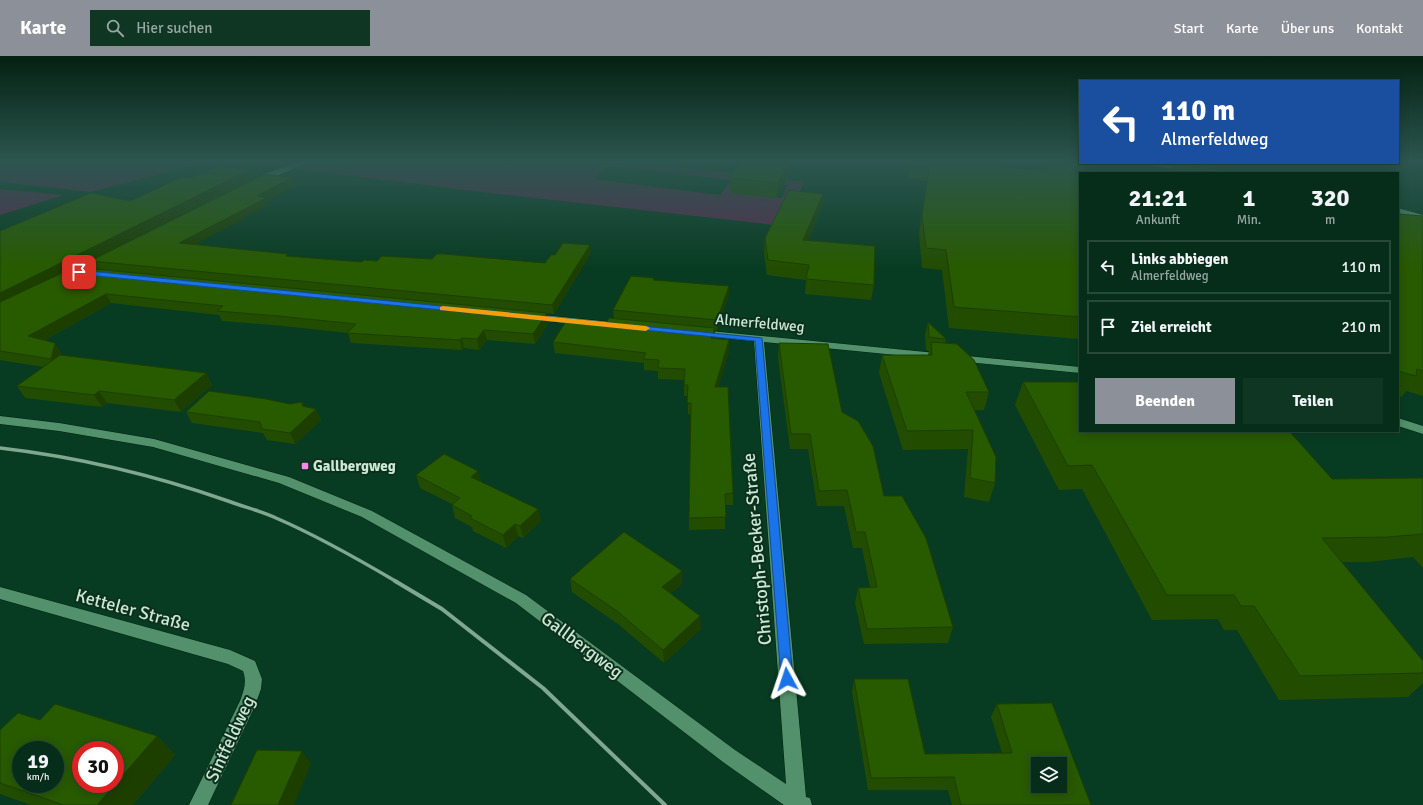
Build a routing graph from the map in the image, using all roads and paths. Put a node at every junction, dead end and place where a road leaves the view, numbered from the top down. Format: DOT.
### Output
graph roads {
  1 [pos="1399,210"];
  2 [pos="1423,218"];
  3 [pos="115,254"];
  4 [pos="79,272"];
  5 [pos="95,274"];
  6 [pos="63,280"];
  7 [pos="520,316"];
  8 [pos="631,327"];
  9 [pos="686,332"];
  10 [pos="759,340"];
  11 [pos="1079,370"];
  12 [pos="0,420"];
  13 [pos="1399,422"];
  14 [pos="1423,430"];
  15 [pos="0,593"];
  16 [pos="252,671"];
  17 [pos="800,804"];
  18 [pos="198,805"];
  1 -- 2 [label="street"];
  3 -- 4 [label="street"];
  4 -- 5 [label="street"];
  4 -- 6 [label="street"];
  7 -- 8 [label="street"];
  9 -- 10 [label="street, Almerfeldweg"];
  10 -- 11 [label="street, Almerfeldweg"];
  10 -- 17 [label="street, Christoph-Becker-Straße"];
  12 -- 17 [label="street, Gallbergweg"];
  13 -- 14 [label="street"];
  15 -- 16 [label="street, Ketteler Straße"];
  16 -- 18 [label="street, Sintfeldweg"];
}
